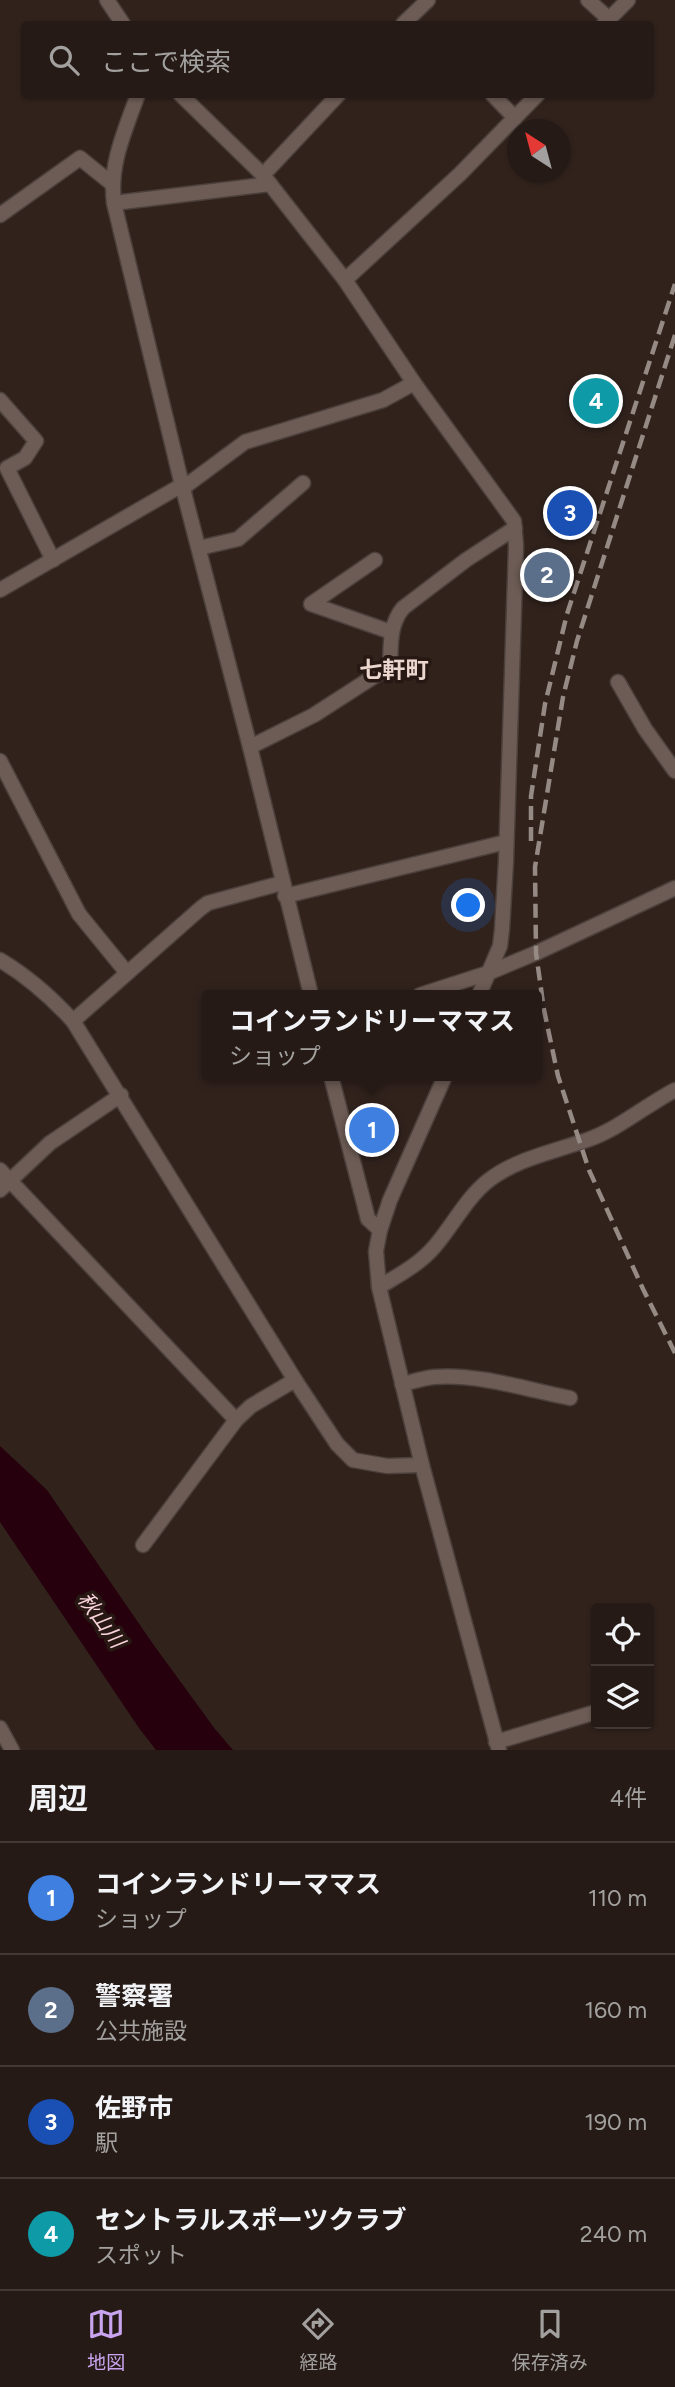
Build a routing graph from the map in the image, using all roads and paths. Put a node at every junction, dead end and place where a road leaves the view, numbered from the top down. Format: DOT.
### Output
graph roads {
  1 [pos="107,0"];
  2 [pos="428,0"];
  3 [pos="588,0"];
  4 [pos="628,0"];
  5 [pos="121,21"];
  6 [pos="408,21"];
  7 [pos="605,21"];
  8 [pos="607,21"];
  9 [pos="137,98"];
  10 [pos="184,98"];
  11 [pos="337,98"];
  12 [pos="496,98"];
  13 [pos="534,98"];
  14 [pos="515,118"];
  15 [pos="266,179"];
  16 [pos="111,183"];
  17 [pos="114,203"];
  18 [pos="0,215"];
  19 [pos="345,280"];
  20 [pos="414,383"];
  21 [pos="0,400"];
  22 [pos="303,483"];
  23 [pos="182,487"];
  24 [pos="515,528"];
  25 [pos="199,548"];
  26 [pos="53,560"];
  27 [pos="375,560"];
  28 [pos="0,590"];
  29 [pos="391,632"];
  30 [pos="618,682"];
  31 [pos="250,747"];
  32 [pos="0,761"];
  33 [pos="675,771"];
  34 [pos="506,842"];
  35 [pos="675,888"];
  36 [pos="284,889"];
  37 [pos="0,960"];
  38 [pos="127,973"];
  39 [pos="488,973"];
  40 [pos="310,990"];
  41 [pos="435,990"];
  42 [pos="481,990"];
  43 [pos="73,1021"];
  44 [pos="332,1081"];
  45 [pos="443,1081"];
  46 [pos="675,1090"];
  47 [pos="121,1096"];
  48 [pos="3,1180"];
  49 [pos="380,1230"];
  50 [pos="379,1287"];
  51 [pos="295,1380"];
  52 [pos="402,1384"];
  53 [pos="570,1398"];
  54 [pos="236,1420"];
  55 [pos="422,1465"];
  56 [pos="143,1545"];
  57 [pos="591,1714"];
  58 [pos="497,1746"];
  1 -- 5 [label="street"];
  2 -- 6 [label="street"];
  3 -- 7 [label="street"];
  4 -- 8 [label="street"];
  9 -- 16 [label="street"];
  10 -- 15 [label="street"];
  11 -- 15 [label="street"];
  12 -- 14 [label="street"];
  13 -- 14 [label="street"];
  14 -- 19 [label="street"];
  15 -- 17 [label="street"];
  15 -- 19 [label="street"];
  16 -- 17 [label="street"];
  16 -- 18 [label="street"];
  17 -- 23 [label="street"];
  19 -- 20 [label="street"];
  20 -- 23 [label="street"];
  20 -- 24 [label="street"];
  21 -- 26 [label="street"];
  22 -- 25 [label="street"];
  23 -- 25 [label="street"];
  23 -- 26 [label="street"];
  24 -- 29 [label="street"];
  24 -- 34 [label="street"];
  25 -- 31 [label="street"];
  26 -- 28 [label="street"];
  27 -- 29 [label="street"];
  29 -- 31 [label="street"];
  30 -- 33 [label="street"];
  31 -- 36 [label="street"];
  32 -- 38 [label="street"];
  34 -- 36 [label="street"];
  34 -- 39 [label="street"];
  35 -- 39 [label="street"];
  36 -- 38 [label="street"];
  36 -- 40 [label="street"];
  37 -- 43 [label="street"];
  38 -- 43 [label="street"];
  39 -- 41 [label="street"];
  39 -- 42 [label="street"];
  43 -- 47 [label="street"];
  44 -- 49 [label="street"];
  45 -- 49 [label="street"];
  46 -- 50 [label="street"];
  47 -- 48 [label="street"];
  47 -- 51 [label="street"];
  48 -- 54 [label="street"];
  49 -- 50 [label="street"];
  50 -- 52 [label="street"];
  51 -- 54 [label="street"];
  51 -- 55 [label="street"];
  52 -- 53 [label="street"];
  52 -- 55 [label="street"];
  54 -- 56 [label="street"];
  55 -- 58 [label="street"];
  57 -- 58 [label="street"];
}
